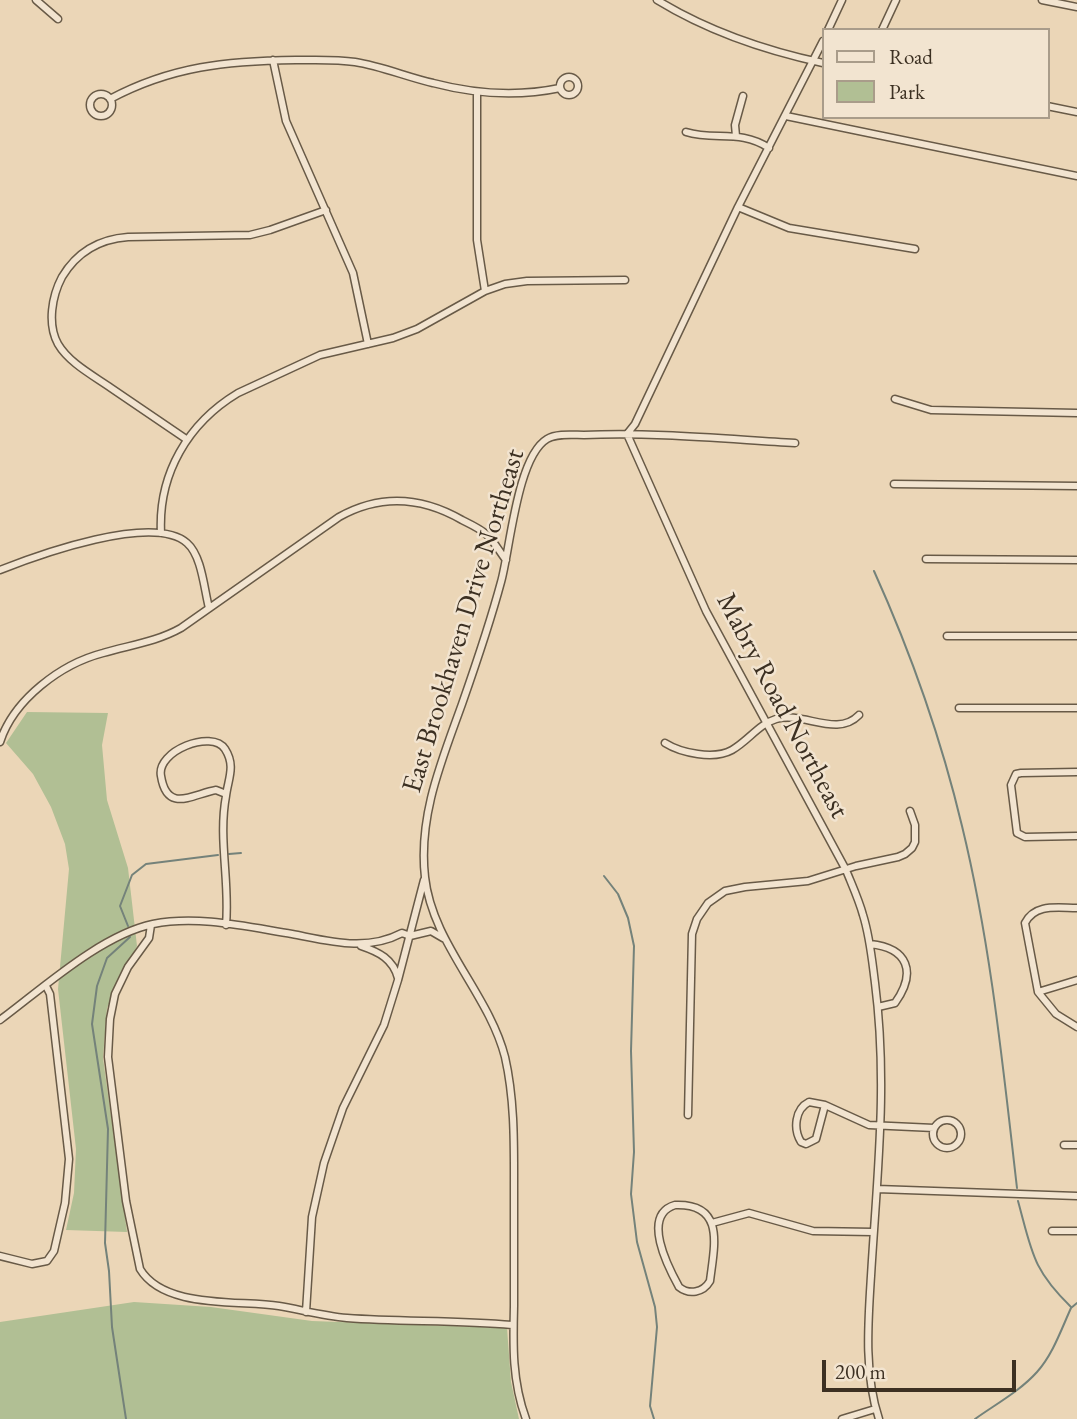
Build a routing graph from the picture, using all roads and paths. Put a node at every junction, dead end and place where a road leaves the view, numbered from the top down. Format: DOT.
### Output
graph roads {
  1 [pos="36,0"];
  2 [pos="657,0"];
  3 [pos="842,0"];
  4 [pos="896,0"];
  5 [pos="1042,0"];
  6 [pos="1077,7"];
  7 [pos="58,19"];
  8 [pos="829,28"];
  9 [pos="883,28"];
  10 [pos="822,44"];
  11 [pos="273,60"];
  12 [pos="815,61"];
  13 [pos="822,63"];
  14 [pos="560,88"];
  15 [pos="477,92"];
  16 [pos="743,96"];
  17 [pos="110,100"];
  18 [pos="1049,106"];
  19 [pos="1077,112"];
  20 [pos="786,116"];
  21 [pos="686,132"];
  22 [pos="736,136"];
  23 [pos="769,148"];
  24 [pos="1077,176"];
  25 [pos="738,207"];
  26 [pos="326,210"];
  27 [pos="915,249"];
  28 [pos="625,280"];
  29 [pos="485,291"];
  30 [pos="368,344"];
  31 [pos="895,399"];
  32 [pos="1077,413"];
  33 [pos="630,434"];
  34 [pos="186,439"];
  35 [pos="795,443"];
  36 [pos="894,484"];
  37 [pos="1077,486"];
  38 [pos="160,533"];
  39 [pos="926,559"];
  40 [pos="506,560"];
  41 [pos="1077,560"];
  42 [pos="0,570"];
  43 [pos="209,608"];
  44 [pos="947,636"];
  45 [pos="1077,636"];
  46 [pos="959,708"];
  47 [pos="1077,708"];
  48 [pos="859,715"];
  49 [pos="766,724"];
  50 [pos="0,742"];
  51 [pos="665,743"];
  52 [pos="1077,772"];
  53 [pos="226,794"];
  54 [pos="910,811"];
  55 [pos="1077,836"];
  56 [pos="846,870"];
  57 [pos="425,878"];
  58 [pos="1077,908"];
  59 [pos="412,923"];
  60 [pos="151,925"];
  61 [pos="226,925"];
  62 [pos="402,933"];
  63 [pos="410,936"];
  64 [pos="444,939"];
  65 [pos="870,944"];
  66 [pos="357,945"];
  67 [pos="398,980"];
  68 [pos="1077,980"];
  69 [pos="46,986"];
  70 [pos="1038,992"];
  71 [pos="878,1007"];
  72 [pos="0,1020"];
  73 [pos="1077,1027"];
  74 [pos="825,1105"];
  75 [pos="688,1115"];
  76 [pos="882,1127"];
  77 [pos="934,1128"];
  78 [pos="1077,1144"];
  79 [pos="1064,1145"];
  80 [pos="877,1189"];
  81 [pos="1077,1196"];
  82 [pos="712,1223"];
  83 [pos="1052,1231"];
  84 [pos="1077,1231"];
  85 [pos="873,1232"];
  86 [pos="0,1256"];
  87 [pos="306,1312"];
  88 [pos="512,1325"];
  89 [pos="875,1409"];
  90 [pos="526,1419"];
  91 [pos="842,1419"];
  92 [pos="879,1419"];
  1 -- 7 [label="street"];
  2 -- 12 [label="street"];
  3 -- 8 [label="street"];
  4 -- 9 [label="street"];
  5 -- 6 [label="street"];
  10 -- 12 [label="street"];
  11 -- 15 [label="street"];
  11 -- 17 [label="street"];
  11 -- 26 [label="street"];
  12 -- 13 [label="street"];
  12 -- 20 [label="street"];
  14 -- 15 [label="street"];
  15 -- 29 [label="street"];
  16 -- 22 [label="street"];
  18 -- 19 [label="street"];
  20 -- 23 [label="street"];
  20 -- 24 [label="street"];
  21 -- 22 [label="street"];
  22 -- 23 [label="street"];
  23 -- 25 [label="street"];
  25 -- 27 [label="street"];
  25 -- 33 [label="street"];
  26 -- 30 [label="street"];
  26 -- 34 [label="street"];
  28 -- 29 [label="street"];
  29 -- 30 [label="street"];
  30 -- 34 [label="street"];
  31 -- 32 [label="street"];
  33 -- 35 [label="street, East Brookhaven Drive Northeast"];
  33 -- 40 [label="street, East Brookhaven Drive Northeast"];
  33 -- 49 [label="street, Mabry Road Northeast"];
  34 -- 38 [label="street"];
  36 -- 37 [label="street"];
  38 -- 42 [label="street"];
  38 -- 43 [label="street"];
  39 -- 41 [label="street"];
  40 -- 43 [label="street"];
  40 -- 57 [label="street, East Brookhaven Drive Northeast"];
  43 -- 50 [label="street"];
  44 -- 45 [label="street"];
  46 -- 47 [label="street"];
  48 -- 49 [label="street"];
  49 -- 51 [label="street"];
  49 -- 56 [label="street, Mabry Road Northeast"];
  52 -- 55 [label="street"];
  53 -- 53 [label="street"];
  53 -- 61 [label="street"];
  54 -- 56 [label="street"];
  56 -- 65 [label="street, Mabry Road Northeast"];
  56 -- 75 [label="street"];
  57 -- 59 [label="street"];
  57 -- 64 [label="street, East Brookhaven Drive Northeast"];
  58 -- 70 [label="street"];
  59 -- 62 [label="street"];
  59 -- 63 [label="street"];
  60 -- 61 [label="street"];
  60 -- 69 [label="street"];
  60 -- 87 [label="street"];
  61 -- 66 [label="street"];
  62 -- 63 [label="street"];
  62 -- 66 [label="street"];
  63 -- 64 [label="street"];
  63 -- 67 [label="street"];
  64 -- 88 [label="street, East Brookhaven Drive Northeast"];
  65 -- 71 [label="street, Mabry Road Northeast"];
  65 -- 71 [label="street"];
  66 -- 67 [label="street"];
  67 -- 87 [label="street"];
  68 -- 70 [label="street"];
  69 -- 72 [label="street"];
  69 -- 86 [label="street"];
  70 -- 73 [label="street"];
  71 -- 76 [label="street, Mabry Road Northeast"];
  74 -- 74 [label="street"];
  74 -- 76 [label="street"];
  76 -- 77 [label="street"];
  76 -- 80 [label="street, Mabry Road Northeast"];
  77 -- 77 [label="street"];
  78 -- 79 [label="street"];
  80 -- 81 [label="street"];
  80 -- 85 [label="street, Mabry Road Northeast"];
  82 -- 82 [label="street"];
  82 -- 85 [label="street"];
  83 -- 84 [label="street"];
  85 -- 89 [label="street, Mabry Road Northeast"];
  87 -- 88 [label="street"];
  88 -- 90 [label="street, East Brookhaven Drive Northeast"];
  89 -- 91 [label="street"];
  89 -- 92 [label="street, Mabry Road Northeast"];
}
